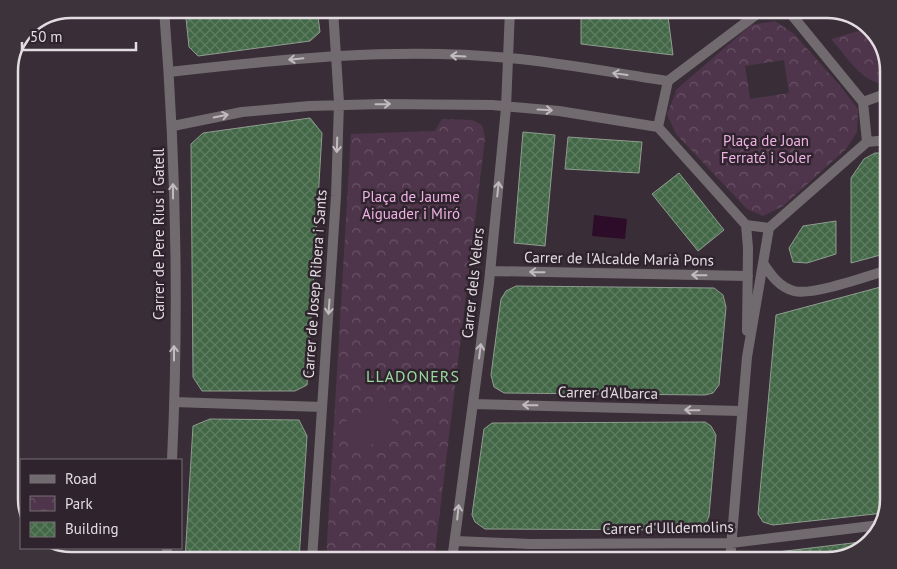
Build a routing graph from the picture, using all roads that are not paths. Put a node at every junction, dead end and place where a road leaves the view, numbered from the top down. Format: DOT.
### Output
graph roads {
  1 [pos="165,18"];
  2 [pos="334,18"];
  3 [pos="510,18"];
  4 [pos="751,18"];
  5 [pos="796,18"];
  6 [pos="336,55"];
  7 [pos="509,58"];
  8 [pos="169,72"];
  9 [pos="668,81"];
  10 [pos="880,96"];
  11 [pos="863,102"];
  12 [pos="338,106"];
  13 [pos="506,108"];
  14 [pos="173,126"];
  15 [pos="658,127"];
  16 [pos="880,141"];
  17 [pos="867,142"];
  18 [pos="746,225"];
  19 [pos="769,228"];
  20 [pos="763,263"];
  21 [pos="490,271"];
  22 [pos="880,272"];
  23 [pos="748,276"];
  24 [pos="747,357"];
  25 [pos="174,402"];
  26 [pos="474,404"];
  27 [pos="322,407"];
  28 [pos="741,411"];
  29 [pos="172,459"];
  30 [pos="872,526"];
  31 [pos="455,541"];
  32 [pos="731,543"];
  33 [pos="313,552"];
  34 [pos="453,552"];
  35 [pos="730,552"];
  1 -- 8 [label="street, Carrer de Pere Rius i Gatell"];
  2 -- 6 [label="street, Carrer de Josep Ribera i Sants"];
  3 -- 7 [label="street, Carrer dels Velers"];
  4 -- 9 [label="street"];
  5 -- 11 [label="street"];
  7 -- 6 [label="street, one-way"];
  6 -- 8 [label="street, one-way"];
  6 -- 12 [label="street, Carrer de Josep Ribera i Sants"];
  9 -- 7 [label="street, one-way"];
  7 -- 13 [label="street, Carrer dels Velers"];
  8 -- 14 [label="street, Carrer de Pere Rius i Gatell"];
  9 -- 15 [label="street"];
  10 -- 11 [label="street"];
  11 -- 17 [label="street"];
  12 -- 13 [label="street, one-way"];
  14 -- 12 [label="street, one-way"];
  12 -- 27 [label="street, Carrer de Josep Ribera i Sants, one-way"];
  13 -- 15 [label="street, one-way"];
  21 -- 13 [label="street, Carrer dels Velers, one-way"];
  25 -- 14 [label="street, Carrer de Pere Rius i Gatell, one-way"];
  15 -- 18 [label="street"];
  16 -- 17 [label="street"];
  17 -- 19 [label="street"];
  18 -- 19 [label="street"];
  18 -- 23 [label="street"];
  19 -- 20 [label="street"];
  20 -- 22 [label="street"];
  20 -- 24 [label="street"];
  23 -- 21 [label="street, Carrer de l'Alcalde Marià Pons, one-way"];
  26 -- 21 [label="street, Carrer dels Velers, one-way"];
  23 -- 24 [label="street"];
  24 -- 28 [label="street"];
  25 -- 27 [label="street"];
  25 -- 29 [label="street, Carrer de Pere Rius i Gatell"];
  28 -- 26 [label="street, Carrer d'Albarca, one-way"];
  31 -- 26 [label="street, Carrer dels Velers, one-way"];
  27 -- 33 [label="street, Carrer de Josep Ribera i Sants"];
  28 -- 32 [label="street"];
  30 -- 32 [label="street, Carrer d'Ulldemolins"];
  31 -- 32 [label="street, Carrer d'Ulldemolins"];
  31 -- 34 [label="street, Carrer dels Velers"];
  32 -- 35 [label="street"];
}
